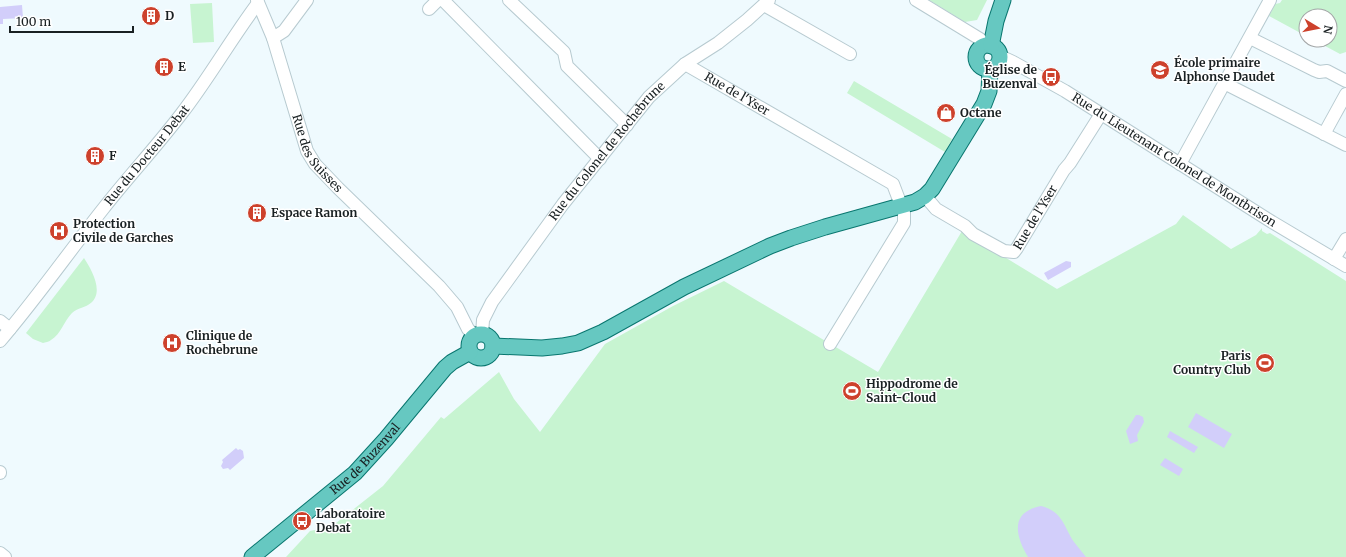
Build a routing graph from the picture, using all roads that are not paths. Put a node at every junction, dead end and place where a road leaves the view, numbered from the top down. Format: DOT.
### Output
graph roads {
  1 [pos="307,0"];
  2 [pos="438,0"];
  3 [pos="444,0"];
  4 [pos="510,0"];
  5 [pos="916,0"];
  6 [pos="1003,0"];
  7 [pos="1270,0"];
  8 [pos="257,2"];
  9 [pos="767,2"];
  10 [pos="429,9"];
  11 [pos="273,38"];
  12 [pos="1250,38"];
  13 [pos="992,49"];
  14 [pos="850,54"];
  15 [pos="685,64"];
  16 [pos="990,69"];
  17 [pos="1346,81"];
  18 [pos="1224,83"];
  19 [pos="1346,94"];
  20 [pos="1101,114"];
  21 [pos="626,125"];
  22 [pos="1324,134"];
  23 [pos="1346,145"];
  24 [pos="600,159"];
  25 [pos="1180,164"];
  26 [pos="925,196"];
  27 [pos="902,206"];
  28 [pos="1346,239"];
  29 [pos="1334,259"];
  30 [pos="1346,266"];
  31 [pos="459,311"];
  32 [pos="486,313"];
  33 [pos="0,320"];
  34 [pos="10,329"];
  35 [pos="478,335"];
  36 [pos="0,341"];
  37 [pos="830,344"];
  38 [pos="493,346"];
  39 [pos="470,352"];
  40 [pos="0,553"];
  41 [pos="6,557"];
  42 [pos="252,557"];
  1 -- 11 [label="street"];
  2 -- 10 [label="street"];
  3 -- 24 [label="street"];
  4 -- 21 [label="street"];
  5 -- 13 [label="street, Rue du Lieutenant Colonel de Montbrison"];
  6 -- 13 [label="main road"];
  7 -- 12 [label="street"];
  8 -- 11 [label="street, Rue des Suisses"];
  8 -- 34 [label="street, Rue du Docteur Debat"];
  9 -- 14 [label="street"];
  9 -- 15 [label="street, Rue du Colonel de Rochebrune"];
  11 -- 31 [label="street, Rue des Suisses"];
  12 -- 17 [label="street"];
  12 -- 18 [label="street"];
  13 -- 16 [label="main road"];
  13 -- 16 [label="main road"];
  13 -- 20 [label="street, Rue du Lieutenant Colonel de Montbrison"];
  15 -- 21 [label="street, Rue du Colonel de Rochebrune"];
  15 -- 27 [label="street, Rue de l'Yser"];
  16 -- 26 [label="main road"];
  18 -- 22 [label="street"];
  18 -- 25 [label="street"];
  19 -- 22 [label="street"];
  20 -- 25 [label="street, Rue du Lieutenant Colonel de Montbrison"];
  20 -- 26 [label="street, Rue de l'Yser"];
  21 -- 24 [label="street, Rue du Colonel de Rochebrune"];
  22 -- 23 [label="street"];
  24 -- 32 [label="street, Rue du Colonel de Rochebrune"];
  25 -- 29 [label="street, Rue du Lieutenant Colonel de Montbrison"];
  26 -- 27 [label="main road"];
  27 -- 37 [label="street"];
  27 -- 38 [label="main road"];
  28 -- 29 [label="street"];
  29 -- 30 [label="street, Rue du Lieutenant Colonel de Montbrison"];
  31 -- 32 [label="street"];
  31 -- 35 [label="street, Rue des Suisses"];
  32 -- 35 [label="street, Rue du Colonel de Rochebrune"];
  33 -- 34 [label="street"];
  34 -- 36 [label="street, Rue du Docteur Debat"];
  35 -- 38 [label="main road"];
  35 -- 39 [label="main road"];
  38 -- 39 [label="main road"];
  39 -- 42 [label="main road, Rue de Buzenval"];
  40 -- 41 [label="street"];
}
